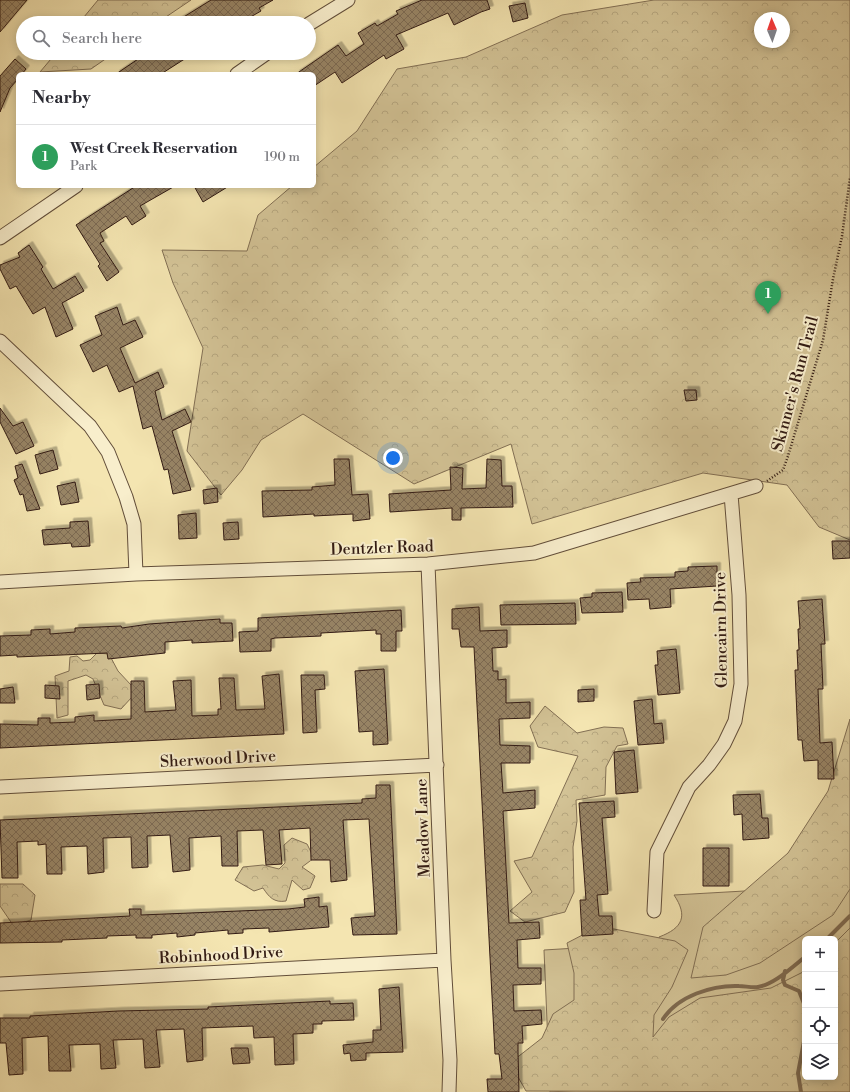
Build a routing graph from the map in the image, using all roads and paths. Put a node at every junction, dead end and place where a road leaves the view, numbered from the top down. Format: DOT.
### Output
graph roads {
  1 [pos="348,0"];
  2 [pos="316,20"];
  3 [pos="257,60"];
  4 [pos="240,72"];
  5 [pos="850,178"];
  6 [pos="73,188"];
  7 [pos="0,238"];
  8 [pos="0,341"];
  9 [pos="756,486"];
  10 [pos="731,494"];
  11 [pos="428,564"];
  12 [pos="136,574"];
  13 [pos="0,582"];
  14 [pos="437,765"];
  15 [pos="0,786"];
  16 [pos="654,911"];
  17 [pos="444,960"];
  18 [pos="0,984"];
  19 [pos="449,1092"];
  1 -- 2 [label="street"];
  3 -- 4 [label="street"];
  5 -- 9 [label="path, Skinner's Run Trail"];
  6 -- 7 [label="street"];
  8 -- 12 [label="street"];
  9 -- 10 [label="street, Dentzler Road"];
  10 -- 11 [label="street, Dentzler Road"];
  10 -- 16 [label="street, Glencairn Drive"];
  11 -- 12 [label="street, Dentzler Road"];
  11 -- 14 [label="street, Meadow Lane"];
  12 -- 13 [label="street, Dentzler Road"];
  14 -- 15 [label="street, Sherwood Drive"];
  14 -- 17 [label="street, Meadow Lane"];
  17 -- 18 [label="street, Robinhood Drive"];
  17 -- 19 [label="street, Meadow Lane"];
}
